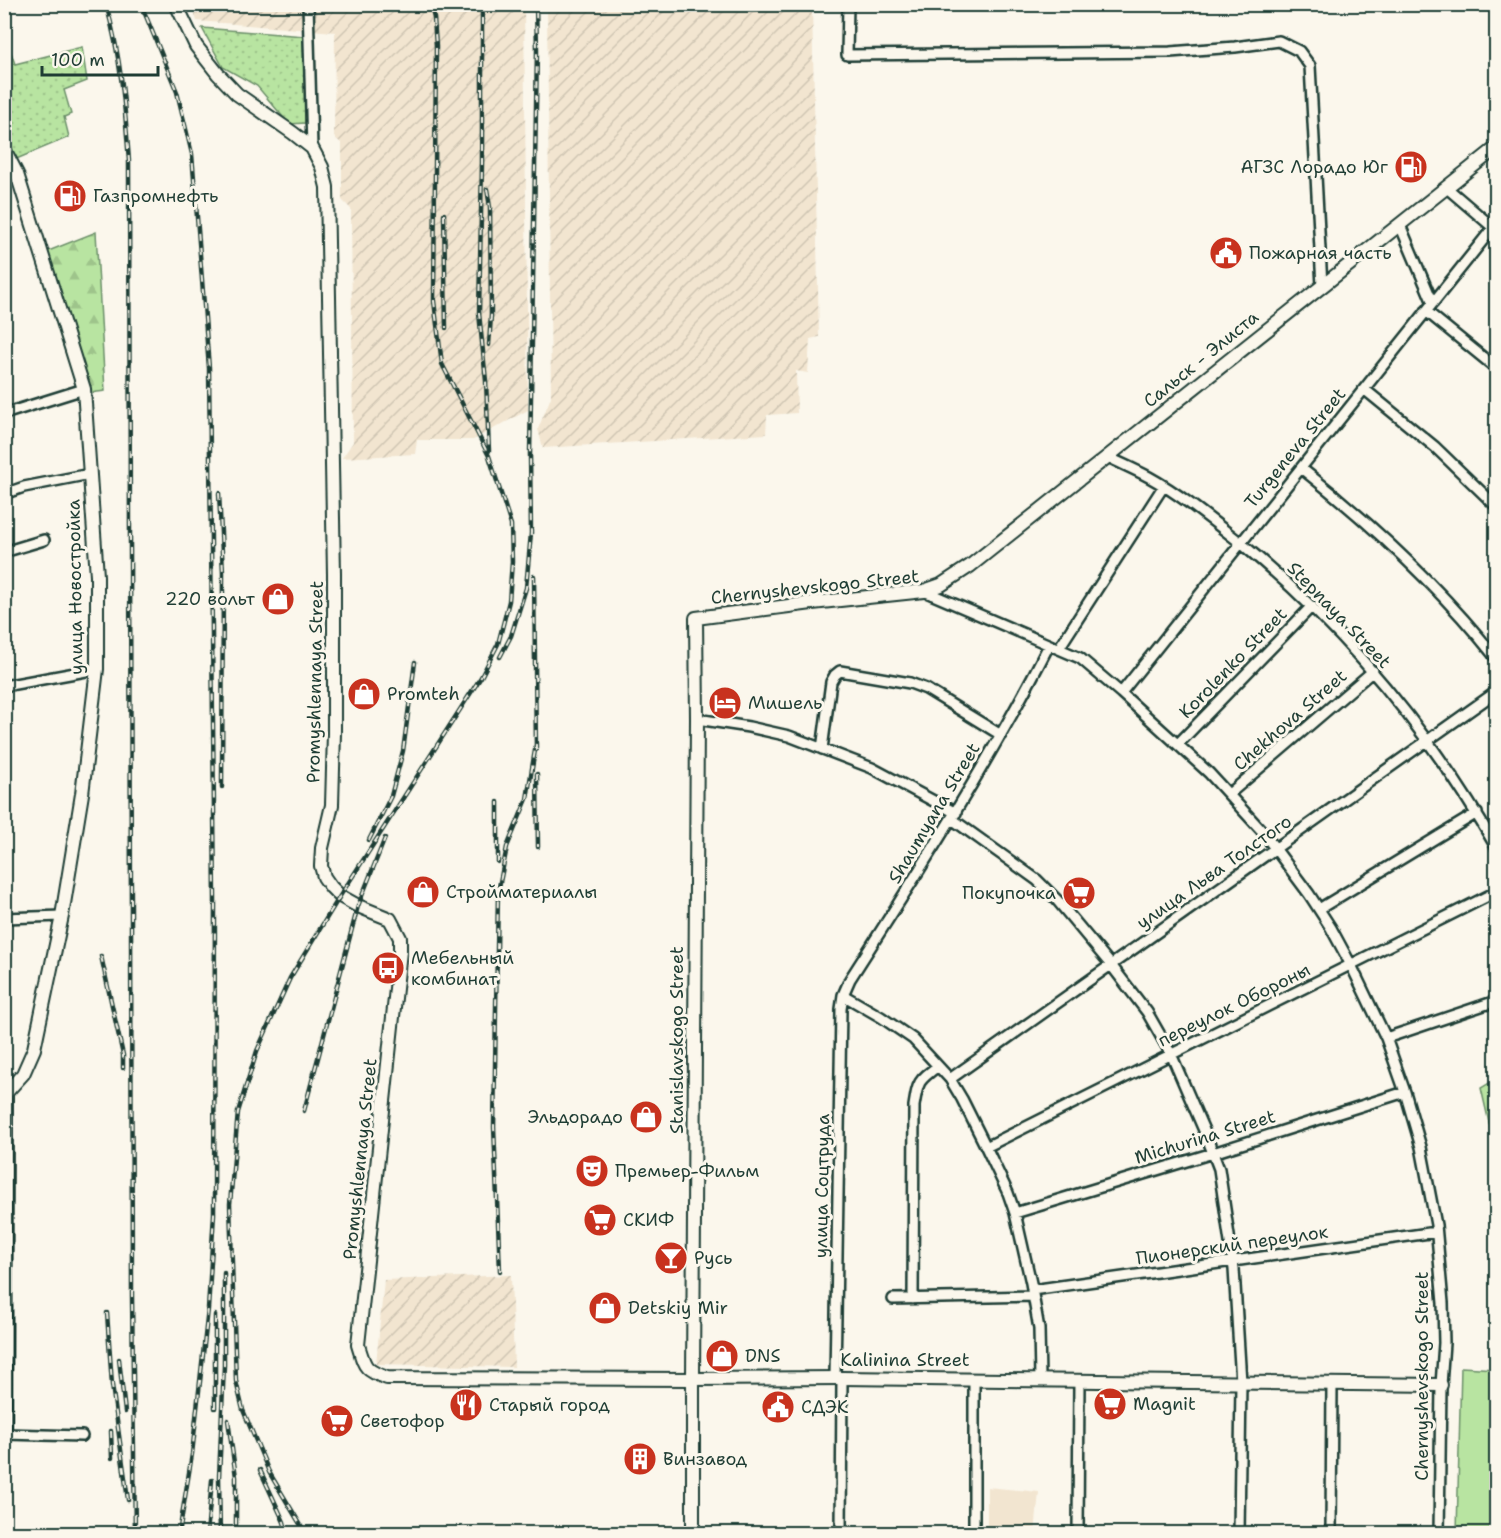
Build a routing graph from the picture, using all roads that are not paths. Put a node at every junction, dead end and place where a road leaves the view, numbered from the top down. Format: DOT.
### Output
graph roads {
  1 [pos="176,4"];
  2 [pos="308,4"];
  3 [pos="848,4"];
  4 [pos="312,148"];
  5 [pos="1497,148"];
  6 [pos="4,149"];
  7 [pos="1447,188"];
  8 [pos="1400,225"];
  9 [pos="1496,228"];
  10 [pos="1322,286"];
  11 [pos="1433,303"];
  12 [pos="1426,311"];
  13 [pos="1497,368"];
  14 [pos="84,389"];
  15 [pos="1364,389"];
  16 [pos="4,414"];
  17 [pos="1108,457"];
  18 [pos="1301,468"];
  19 [pos="90,474"];
  20 [pos="1163,487"];
  21 [pos="4,494"];
  22 [pos="1497,506"];
  23 [pos="44,540"];
  24 [pos="1240,543"];
  25 [pos="4,552"];
  26 [pos="924,591"];
  27 [pos="1312,606"];
  28 [pos="696,618"];
  29 [pos="1049,645"];
  30 [pos="1059,648"];
  31 [pos="1497,658"];
  32 [pos="97,669"];
  33 [pos="1373,671"];
  34 [pos="4,686"];
  35 [pos="1497,692"];
  36 [pos="1121,693"];
  37 [pos="697,720"];
  38 [pos="1001,735"];
  39 [pos="1428,740"];
  40 [pos="1178,744"];
  41 [pos="822,748"];
  42 [pos="1229,794"];
  43 [pos="1477,813"];
  44 [pos="954,816"];
  45 [pos="1497,847"];
  46 [pos="1276,848"];
  47 [pos="1497,892"];
  48 [pos="1319,909"];
  49 [pos="62,916"];
  50 [pos="4,918"];
  51 [pos="1111,965"];
  52 [pos="1351,965"];
  53 [pos="843,995"];
  54 [pos="1497,1001"];
  55 [pos="1386,1038"];
  56 [pos="1171,1054"];
  57 [pos="938,1066"];
  58 [pos="950,1079"];
  59 [pos="1405,1092"];
  60 [pos="6,1093"];
  61 [pos="986,1147"];
  62 [pos="1213,1153"];
  63 [pos="1015,1213"];
  64 [pos="1437,1232"];
  65 [pos="1233,1261"];
  66 [pos="1033,1293"];
  67 [pos="893,1299"];
  68 [pos="913,1299"];
  69 [pos="371,1372"];
  70 [pos="838,1378"];
  71 [pos="693,1379"];
  72 [pos="974,1379"];
  73 [pos="1040,1379"];
  74 [pos="1079,1380"];
  75 [pos="1241,1382"];
  76 [pos="1332,1383"];
  77 [pos="1441,1385"];
  78 [pos="5,1434"];
  79 [pos="82,1436"];
  80 [pos="693,1533"];
  81 [pos="841,1533"];
  82 [pos="974,1533"];
  83 [pos="1078,1533"];
  84 [pos="1239,1533"];
  85 [pos="1331,1533"];
  86 [pos="1439,1533"];
  1 -- 4 [label="main road, Promyshlennaya Street"];
  2 -- 4 [label="street"];
  3 -- 10 [label="street"];
  4 -- 69 [label="main road, Promyshlennaya Street"];
  5 -- 7 [label="main road, Сальск - Элиста"];
  6 -- 14 [label="main road, улица Новостройка"];
  7 -- 8 [label="main road, Сальск - Элиста"];
  7 -- 9 [label="street"];
  8 -- 10 [label="main road, Сальск - Элиста"];
  8 -- 11 [label="street"];
  9 -- 11 [label="street, Turgeneva Street"];
  10 -- 17 [label="main road, Сальск - Элиста"];
  11 -- 12 [label="street, Turgeneva Street"];
  12 -- 13 [label="street"];
  12 -- 15 [label="street, Turgeneva Street"];
  14 -- 16 [label="street"];
  14 -- 19 [label="main road, улица Новостройка"];
  15 -- 18 [label="street, Turgeneva Street"];
  15 -- 22 [label="street"];
  17 -- 20 [label="street, Stepnaya Street"];
  17 -- 26 [label="main road, Сальск - Элиста"];
  18 -- 24 [label="street, Turgeneva Street"];
  18 -- 31 [label="street"];
  19 -- 21 [label="street"];
  19 -- 32 [label="main road, улица Новостройка"];
  20 -- 24 [label="street, Stepnaya Street"];
  20 -- 30 [label="street"];
  23 -- 25 [label="street"];
  24 -- 27 [label="street, Stepnaya Street"];
  24 -- 36 [label="street, Turgeneva Street"];
  26 -- 28 [label="main road, Chernyshevskogo Street"];
  26 -- 29 [label="street, Chernyshevskogo Street"];
  27 -- 33 [label="street, Stepnaya Street"];
  27 -- 40 [label="street, Korolenko Street"];
  28 -- 37 [label="main road, Stanislavskogo Street"];
  29 -- 30 [label="street, Chernyshevskogo Street"];
  29 -- 38 [label="street, Shaumyana Street"];
  30 -- 36 [label="street, Chernyshevskogo Street"];
  32 -- 34 [label="street"];
  32 -- 49 [label="main road, улица Новостройка"];
  33 -- 39 [label="street, Stepnaya Street"];
  33 -- 42 [label="street, Chekhova Street"];
  35 -- 39 [label="street, улица Льва Толстого"];
  36 -- 40 [label="street, Chernyshevskogo Street"];
  37 -- 41 [label="street"];
  37 -- 71 [label="main road, Stanislavskogo Street"];
  38 -- 41 [label="street"];
  38 -- 44 [label="street, Shaumyana Street"];
  39 -- 43 [label="street, Stepnaya Street"];
  39 -- 46 [label="street, улица Льва Толстого"];
  40 -- 42 [label="street, Chernyshevskogo Street"];
  41 -- 44 [label="street"];
  42 -- 46 [label="street, Chernyshevskogo Street"];
  43 -- 45 [label="street, Stepnaya Street"];
  43 -- 48 [label="street"];
  44 -- 51 [label="street"];
  44 -- 53 [label="street, Shaumyana Street"];
  46 -- 48 [label="street, Chernyshevskogo Street"];
  46 -- 51 [label="street, улица Льва Толстого"];
  47 -- 52 [label="street, переулок Обороны"];
  48 -- 52 [label="street, Chernyshevskogo Street"];
  49 -- 50 [label="street"];
  49 -- 60 [label="main road, улица Новостройка"];
  51 -- 56 [label="street"];
  51 -- 58 [label="street, улица Льва Толстого"];
  52 -- 55 [label="street, Chernyshevskogo Street"];
  52 -- 56 [label="street, переулок Обороны"];
  53 -- 57 [label="street"];
  53 -- 70 [label="street, улица Соцтруда"];
  54 -- 55 [label="street"];
  55 -- 59 [label="street, Chernyshevskogo Street"];
  56 -- 61 [label="street, переулок Обороны"];
  56 -- 62 [label="street"];
  57 -- 58 [label="street"];
  57 -- 68 [label="street"];
  58 -- 61 [label="street"];
  59 -- 62 [label="street, Michurina Street"];
  59 -- 64 [label="street, Chernyshevskogo Street"];
  60 -- 78 [label="street"];
  61 -- 63 [label="street"];
  62 -- 63 [label="street, Michurina Street"];
  62 -- 65 [label="street"];
  63 -- 66 [label="street"];
  64 -- 65 [label="street, Пионерский переулок"];
  64 -- 77 [label="street, Chernyshevskogo Street"];
  65 -- 66 [label="street, Пионерский переулок"];
  65 -- 75 [label="street"];
  66 -- 68 [label="street, Пионерский переулок"];
  66 -- 73 [label="street"];
  67 -- 68 [label="street, Пионерский переулок"];
  69 -- 71 [label="main road, Kalinina Street"];
  70 -- 71 [label="main road, Kalinina Street"];
  70 -- 72 [label="main road, Kalinina Street"];
  70 -- 81 [label="street, улица Соцтруда"];
  71 -- 80 [label="main road, Stanislavskogo Street"];
  72 -- 73 [label="main road, Kalinina Street"];
  72 -- 82 [label="street"];
  73 -- 74 [label="main road, Kalinina Street"];
  74 -- 75 [label="main road, Kalinina Street"];
  74 -- 83 [label="street"];
  75 -- 76 [label="main road, Kalinina Street"];
  75 -- 84 [label="street"];
  76 -- 77 [label="main road, Kalinina Street"];
  76 -- 85 [label="street"];
  77 -- 86 [label="street, Chernyshevskogo Street"];
  78 -- 79 [label="street"];
}
